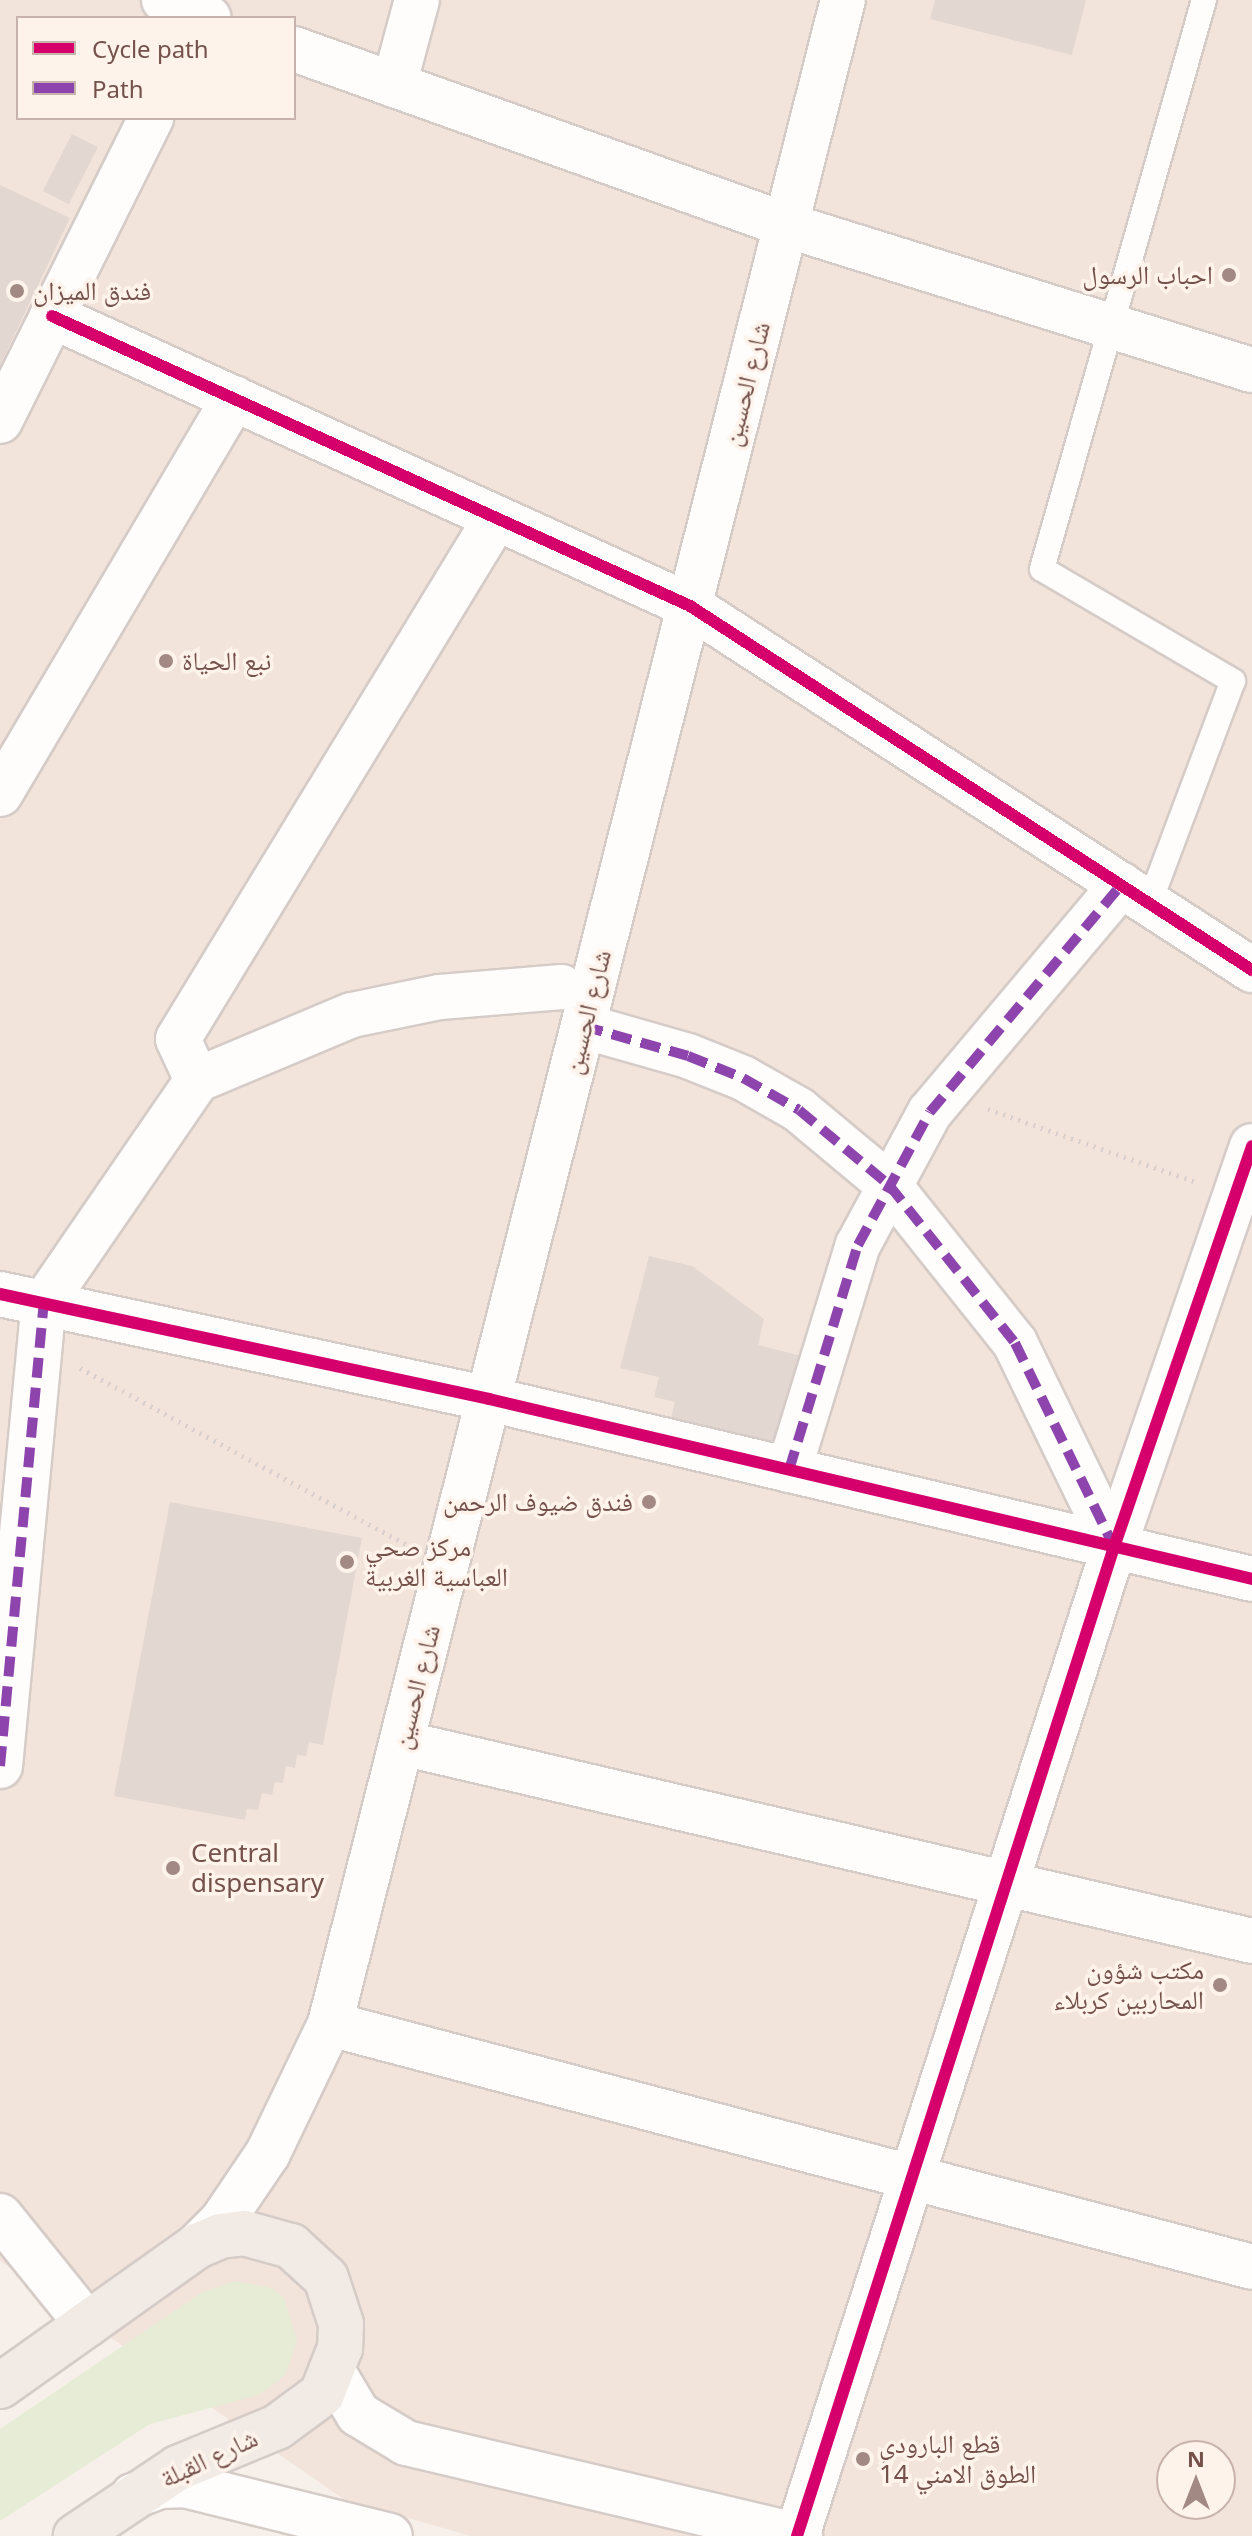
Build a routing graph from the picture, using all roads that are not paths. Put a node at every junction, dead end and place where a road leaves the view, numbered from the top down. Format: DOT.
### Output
graph roads {
  1 [pos="417,0"];
  2 [pos="843,0"];
  3 [pos="1204,0"];
  4 [pos="296,50"];
  5 [pos="394,85"];
  6 [pos="150,120"];
  7 [pos="786,225"];
  8 [pos="52,316"];
  9 [pos="1109,325"];
  10 [pos="1252,370"];
  11 [pos="234,398"];
  12 [pos="0,421"];
  13 [pos="496,518"];
  14 [pos="690,606"];
  15 [pos="0,794"];
  16 [pos="1135,894"];
  17 [pos="1252,970"];
  18 [pos="562,987"];
  19 [pos="583,1026"];
  20 [pos="197,1080"];
  21 [pos="1252,1146"];
  22 [pos="889,1185"];
  23 [pos="0,1294"];
  24 [pos="44,1303"];
  25 [pos="489,1399"];
  26 [pos="789,1470"];
  27 [pos="1114,1547"];
  28 [pos="1252,1579"];
  29 [pos="402,1743"];
  30 [pos="0,1766"];
  31 [pos="1008,1884"];
  32 [pos="1252,1941"];
  33 [pos="330,2024"];
  34 [pos="911,2177"];
  35 [pos="0,2216"];
  36 [pos="197,2246"];
  37 [pos="1252,2267"];
  38 [pos="87,2324"];
  39 [pos="333,2372"];
  40 [pos="0,2386"];
  41 [pos="130,2497"];
  42 [pos="338,2530"];
  43 [pos="76,2536"];
  44 [pos="390,2536"];
  45 [pos="798,2536"];
  1 -- 5 [label="street"];
  2 -- 7 [label="street, شارع الحسين"];
  3 -- 9 [label="lane"];
  4 -- 5 [label="street"];
  5 -- 7 [label="street"];
  6 -- 8 [label="street"];
  7 -- 9 [label="street"];
  7 -- 14 [label="street, شارع الحسين"];
  8 -- 11 [label="street"];
  8 -- 12 [label="street"];
  9 -- 10 [label="street"];
  9 -- 16 [label="lane"];
  11 -- 13 [label="street"];
  11 -- 15 [label="street"];
  13 -- 14 [label="street"];
  13 -- 20 [label="street"];
  14 -- 16 [label="street"];
  14 -- 19 [label="street, شارع الحسين"];
  16 -- 17 [label="street"];
  16 -- 22 [label="street"];
  18 -- 20 [label="street"];
  19 -- 22 [label="street"];
  19 -- 25 [label="street, شارع الحسين"];
  20 -- 24 [label="street"];
  21 -- 27 [label="street"];
  22 -- 26 [label="street"];
  22 -- 27 [label="street"];
  23 -- 24 [label="street"];
  24 -- 25 [label="street"];
  24 -- 30 [label="street"];
  25 -- 26 [label="street"];
  25 -- 29 [label="street, شارع الحسين"];
  26 -- 27 [label="street"];
  27 -- 28 [label="street"];
  27 -- 31 [label="street"];
  29 -- 31 [label="street"];
  29 -- 33 [label="street, شارع الحسين"];
  31 -- 32 [label="street"];
  31 -- 34 [label="street"];
  33 -- 34 [label="street"];
  33 -- 36 [label="street, شارع الحسين"];
  34 -- 37 [label="street"];
  34 -- 45 [label="street"];
  35 -- 38 [label="street"];
  36 -- 38 [label="main road"];
  36 -- 39 [label="main road"];
  38 -- 40 [label="main road"];
  39 -- 41 [label="main road, شارع القبلة"];
  39 -- 45 [label="street"];
  41 -- 42 [label="street"];
  41 -- 43 [label="main road, شارع القبلة"];
  42 -- 44 [label="street"];
}
